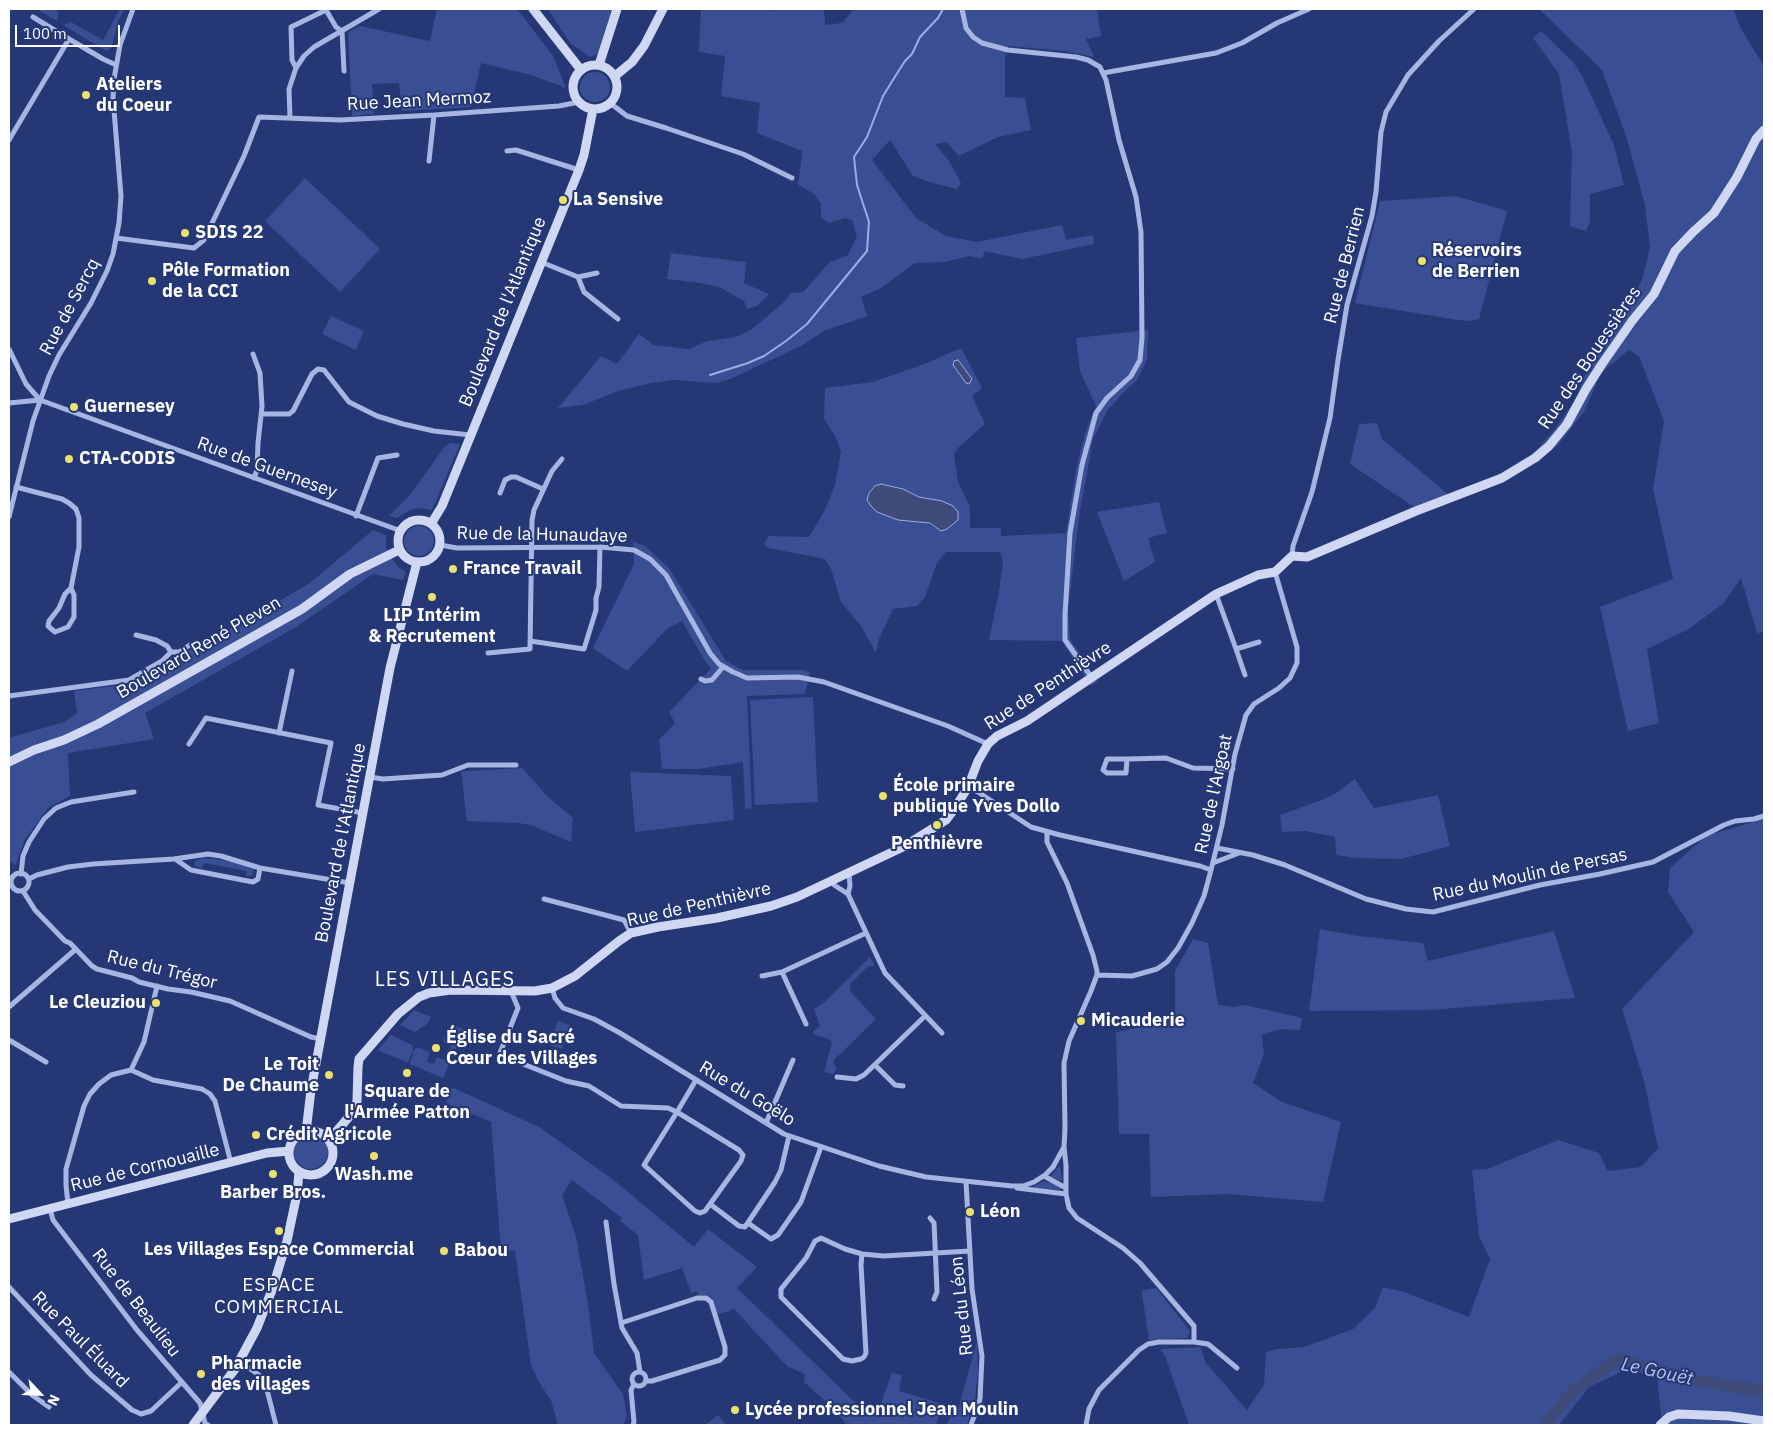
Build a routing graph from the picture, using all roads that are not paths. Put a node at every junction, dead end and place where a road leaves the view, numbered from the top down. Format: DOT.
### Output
graph roads {
  1 [pos="133,9"];
  2 [pos="379,9"];
  3 [pos="533,9"];
  4 [pos="617,9"];
  5 [pos="664,9"];
  6 [pos="962,9"];
  7 [pos="1309,9"];
  8 [pos="1474,9"];
  9 [pos="33,17"];
  10 [pos="342,31"];
  11 [pos="69,39"];
  12 [pos="116,65"];
  13 [pos="600,65"];
  14 [pos="296,68"];
  15 [pos="581,70"];
  16 [pos="344,71"];
  17 [pos="1103,73"];
  18 [pos="614,76"];
  19 [pos="579,102"];
  20 [pos="610,103"];
  21 [pos="593,109"];
  22 [pos="434,116"];
  23 [pos="290,118"];
  24 [pos="1764,130"];
  25 [pos="9,140"];
  26 [pos="507,151"];
  27 [pos="429,160"];
  28 [pos="579,170"];
  29 [pos="792,178"];
  30 [pos="116,238"];
  31 [pos="541,262"];
  32 [pos="597,273"];
  33 [pos="578,277"];
  34 [pos="618,319"];
  35 [pos="9,349"];
  36 [pos="253,354"];
  37 [pos="40,400"];
  38 [pos="9,402"];
  39 [pos="262,414"];
  40 [pos="470,435"];
  41 [pos="397,455"];
  42 [pos="562,459"];
  43 [pos="254,478"];
  44 [pos="16,487"];
  45 [pos="544,489"];
  46 [pos="500,493"];
  47 [pos="356,516"];
  48 [pos="9,518"];
  49 [pos="431,524"];
  50 [pos="400,531"];
  51 [pos="440,545"];
  52 [pos="531,548"];
  53 [pos="600,548"];
  54 [pos="399,550"];
  55 [pos="1292,556"];
  56 [pos="417,562"];
  57 [pos="1276,572"];
  58 [pos="71,588"];
  59 [pos="1216,594"];
  60 [pos="136,634"];
  61 [pos="530,642"];
  62 [pos="1259,642"];
  63 [pos="190,645"];
  64 [pos="1236,649"];
  65 [pos="171,652"];
  66 [pos="488,653"];
  67 [pos="724,667"];
  68 [pos="292,671"];
  69 [pos="1244,675"];
  70 [pos="1092,678"];
  71 [pos="701,680"];
  72 [pos="9,696"];
  73 [pos="279,733"];
  74 [pos="189,744"];
  75 [pos="988,744"];
  76 [pos="1127,759"];
  77 [pos="9,762"];
  78 [pos="516,765"];
  79 [pos="1232,769"];
  80 [pos="370,777"];
  81 [pos="968,787"];
  82 [pos="134,792"];
  83 [pos="363,813"];
  84 [pos="1764,816"];
  85 [pos="1047,832"];
  86 [pos="1217,848"];
  87 [pos="1239,853"];
  88 [pos="174,859"];
  89 [pos="1213,863"];
  90 [pos="260,868"];
  91 [pos="1211,870"];
  92 [pos="849,873"];
  93 [pos="21,874"];
  94 [pos="11,878"];
  95 [pos="29,880"];
  96 [pos="832,881"];
  97 [pos="350,883"];
  98 [pos="24,891"];
  99 [pos="848,894"];
  100 [pos="544,899"];
  101 [pos="866,933"];
  102 [pos="631,934"];
  103 [pos="76,950"];
  104 [pos="782,972"];
  105 [pos="762,976"];
  106 [pos="1097,976"];
  107 [pos="157,986"];
  108 [pos="552,988"];
  109 [pos="511,991"];
  110 [pos="9,1008"];
  111 [pos="925,1016"];
  112 [pos="806,1024"];
  113 [pos="942,1033"];
  114 [pos="320,1039"];
  115 [pos="9,1040"];
  116 [pos="793,1060"];
  117 [pos="46,1062"];
  118 [pos="874,1065"];
  119 [pos="131,1070"];
  120 [pos="837,1076"];
  121 [pos="696,1080"];
  122 [pos="903,1086"];
  123 [pos="677,1112"];
  124 [pos="766,1123"];
  125 [pos="306,1132"];
  126 [pos="789,1136"];
  127 [pos="329,1140"];
  128 [pos="821,1147"];
  129 [pos="1064,1147"];
  130 [pos="289,1151"];
  131 [pos="231,1162"];
  132 [pos="300,1172"];
  133 [pos="1044,1176"];
  134 [pos="966,1182"];
  135 [pos="1012,1186"];
  136 [pos="1066,1188"];
  137 [pos="1066,1194"];
  138 [pos="68,1204"];
  139 [pos="710,1204"];
  140 [pos="50,1209"];
  141 [pos="930,1218"];
  142 [pos="9,1219"];
  143 [pos="606,1222"];
  144 [pos="748,1223"];
  145 [pos="970,1251"];
  146 [pos="935,1252"];
  147 [pos="862,1254"];
  148 [pos="9,1288"];
  149 [pos="934,1299"];
  150 [pos="621,1323"];
  151 [pos="1194,1342"];
  152 [pos="240,1362"];
  153 [pos="1237,1368"];
  154 [pos="9,1372"];
  155 [pos="640,1372"];
  156 [pos="646,1380"];
  157 [pos="182,1382"];
  158 [pos="634,1384"];
  159 [pos="49,1407"];
  160 [pos="203,1413"];
  161 [pos="1764,1421"];
  162 [pos="193,1425"];
  163 [pos="208,1425"];
  164 [pos="276,1425"];
  165 [pos="633,1425"];
  166 [pos="971,1425"];
  167 [pos="1086,1425"];
  168 [pos="1660,1425"];
  1 -- 12 [label="street, Rue de Sercq"];
  2 -- 10 [label="street"];
  3 -- 15 [label="main road"];
  4 -- 13 [label="main road"];
  5 -- 18 [label="main road"];
  6 -- 17 [label="street"];
  7 -- 17 [label="street"];
  8 -- 55 [label="street, Rue de Berrien"];
  9 -- 11 [label="street"];
  10 -- 14 [label="street"];
  10 -- 14 [label="street"];
  10 -- 16 [label="street"];
  11 -- 12 [label="street"];
  11 -- 25 [label="street"];
  12 -- 30 [label="street, Rue de Sercq"];
  13 -- 15 [label="main road"];
  13 -- 18 [label="main road"];
  14 -- 23 [label="street"];
  15 -- 19 [label="main road"];
  17 -- 70 [label="street"];
  18 -- 20 [label="main road"];
  19 -- 21 [label="main road"];
  19 -- 22 [label="street, Rue Jean Mermoz"];
  20 -- 21 [label="main road"];
  20 -- 29 [label="street"];
  21 -- 28 [label="main road, Boulevard de l'Atlantique"];
  22 -- 23 [label="street, Rue Jean Mermoz"];
  22 -- 27 [label="street"];
  23 -- 30 [label="street, Rue Jean Mermoz"];
  24 -- 55 [label="main road, Rue des Bouessières"];
  26 -- 28 [label="street"];
  28 -- 31 [label="main road, Boulevard de l'Atlantique"];
  30 -- 37 [label="street, Rue de Sercq"];
  31 -- 33 [label="street"];
  31 -- 40 [label="main road, Boulevard de l'Atlantique"];
  32 -- 33 [label="street"];
  33 -- 34 [label="street"];
  35 -- 37 [label="street"];
  36 -- 39 [label="street"];
  37 -- 38 [label="street"];
  37 -- 43 [label="street, Rue de Guernesey"];
  37 -- 44 [label="street, Rue de Sercq"];
  39 -- 40 [label="street"];
  39 -- 43 [label="street"];
  40 -- 49 [label="main road, Boulevard de l'Atlantique"];
  41 -- 47 [label="street"];
  42 -- 45 [label="street"];
  43 -- 47 [label="street, Rue de Guernesey"];
  44 -- 48 [label="street, Rue de Sercq"];
  44 -- 58 [label="street"];
  45 -- 46 [label="street"];
  45 -- 52 [label="street"];
  47 -- 50 [label="street, Rue de Guernesey"];
  49 -- 50 [label="main road"];
  49 -- 51 [label="main road"];
  50 -- 54 [label="main road"];
  51 -- 52 [label="street, Rue de la Hunaudaye"];
  51 -- 56 [label="main road"];
  52 -- 53 [label="street, Rue de la Hunaudaye"];
  52 -- 61 [label="street"];
  53 -- 61 [label="street"];
  53 -- 67 [label="street, Rue de la Hunaudaye"];
  54 -- 56 [label="main road"];
  54 -- 77 [label="main road, Boulevard René Pleven"];
  55 -- 57 [label="main road"];
  56 -- 80 [label="main road, Boulevard de l'Atlantique"];
  57 -- 59 [label="main road, Rue de Penthièvre"];
  57 -- 79 [label="street, Rue de l'Argoat"];
  58 -- 58 [label="street"];
  59 -- 64 [label="street"];
  59 -- 70 [label="main road, Rue de Penthièvre"];
  60 -- 65 [label="street"];
  61 -- 66 [label="street"];
  62 -- 64 [label="street"];
  63 -- 65 [label="street"];
  64 -- 69 [label="street"];
  65 -- 72 [label="street"];
  67 -- 71 [label="street"];
  67 -- 75 [label="street, Rue de la Hunaudaye"];
  68 -- 73 [label="street"];
  70 -- 75 [label="main road, Rue de Penthièvre"];
  73 -- 74 [label="street"];
  73 -- 83 [label="street"];
  75 -- 81 [label="main road, Rue de Penthièvre"];
  76 -- 76 [label="street"];
  76 -- 79 [label="street"];
  78 -- 80 [label="street"];
  79 -- 86 [label="street, Rue de l'Argoat"];
  80 -- 83 [label="main road, Boulevard de l'Atlantique"];
  81 -- 85 [label="street"];
  81 -- 92 [label="main road, Rue de Penthièvre"];
  82 -- 93 [label="street"];
  83 -- 97 [label="main road, Boulevard de l'Atlantique"];
  84 -- 87 [label="street, Rue du Moulin de Persas"];
  85 -- 91 [label="street"];
  85 -- 106 [label="street"];
  86 -- 87 [label="street, Rue du Moulin de Persas"];
  86 -- 89 [label="street, Rue de l'Argoat"];
  87 -- 89 [label="street"];
  88 -- 90 [label="street"];
  88 -- 90 [label="street"];
  88 -- 95 [label="street"];
  89 -- 91 [label="street, Rue de l'Argoat"];
  90 -- 97 [label="street"];
  91 -- 106 [label="street, Rue de l'Argoat"];
  92 -- 96 [label="main road, Rue de Penthièvre"];
  92 -- 99 [label="street"];
  93 -- 94 [label="street"];
  93 -- 95 [label="street"];
  94 -- 98 [label="street"];
  95 -- 98 [label="street"];
  96 -- 99 [label="street"];
  96 -- 102 [label="main road, Rue de Penthièvre"];
  97 -- 114 [label="main road, Boulevard de l'Atlantique"];
  98 -- 103 [label="street, Rue du Trégor"];
  99 -- 101 [label="street"];
  100 -- 102 [label="street"];
  101 -- 104 [label="street"];
  101 -- 111 [label="street"];
  102 -- 108 [label="main road, Rue de Penthièvre"];
  103 -- 107 [label="street, Rue du Trégor"];
  103 -- 110 [label="street"];
  104 -- 105 [label="street"];
  104 -- 112 [label="street"];
  106 -- 129 [label="street"];
  107 -- 114 [label="street, Rue du Trégor"];
  107 -- 119 [label="street"];
  108 -- 109 [label="main road, Rue de Penthièvre"];
  108 -- 121 [label="street, Rue du Goëlo"];
  109 -- 123 [label="street"];
  109 -- 127 [label="main road, Rue de Penthièvre"];
  111 -- 113 [label="street"];
  111 -- 118 [label="street"];
  114 -- 125 [label="main road, Boulevard de l'Atlantique"];
  115 -- 117 [label="street"];
  116 -- 124 [label="street"];
  118 -- 120 [label="street"];
  118 -- 122 [label="street"];
  119 -- 131 [label="street"];
  119 -- 138 [label="street"];
  121 -- 123 [label="street"];
  121 -- 124 [label="street, Rue du Goëlo"];
  123 -- 139 [label="street"];
  123 -- 139 [label="street"];
  124 -- 126 [label="street, Rue du Goëlo"];
  125 -- 127 [label="main road"];
  125 -- 130 [label="main road"];
  126 -- 128 [label="street, Rue du Goëlo"];
  126 -- 144 [label="street"];
  127 -- 132 [label="main road"];
  128 -- 134 [label="street, Rue du Goëlo"];
  128 -- 144 [label="street"];
  129 -- 133 [label="street, Rue du Goëlo"];
  129 -- 136 [label="street"];
  130 -- 131 [label="main road, Rue de Cornouaille"];
  130 -- 132 [label="main road"];
  131 -- 138 [label="main road, Rue de Cornouaille"];
  132 -- 152 [label="main road"];
  133 -- 135 [label="street, Rue du Goëlo"];
  133 -- 136 [label="street"];
  134 -- 135 [label="street, Rue du Goëlo"];
  134 -- 145 [label="street, Rue du Léon"];
  135 -- 137 [label="street, Rue du Goëlo"];
  136 -- 137 [label="street"];
  137 -- 151 [label="street"];
  138 -- 140 [label="main road, Rue de Cornouaille"];
  139 -- 144 [label="street"];
  140 -- 142 [label="main road, Rue de Cornouaille"];
  140 -- 157 [label="street, Rue de Beaulieu"];
  141 -- 146 [label="street"];
  143 -- 150 [label="street"];
  145 -- 146 [label="street"];
  145 -- 166 [label="street, Rue du Léon"];
  146 -- 147 [label="street"];
  146 -- 149 [label="street"];
  147 -- 147 [label="street"];
  148 -- 157 [label="street, Rue Paul Éluard"];
  150 -- 155 [label="street"];
  150 -- 156 [label="street"];
  151 -- 153 [label="street"];
  151 -- 167 [label="street"];
  152 -- 160 [label="main road"];
  152 -- 164 [label="street"];
  154 -- 159 [label="street"];
  155 -- 156 [label="street"];
  155 -- 158 [label="street"];
  156 -- 158 [label="street"];
  157 -- 160 [label="street, Rue de Beaulieu"];
  158 -- 165 [label="street"];
  160 -- 162 [label="main road"];
  160 -- 163 [label="street, Rue de Beaulieu"];
  161 -- 168 [label="main road"];
}
